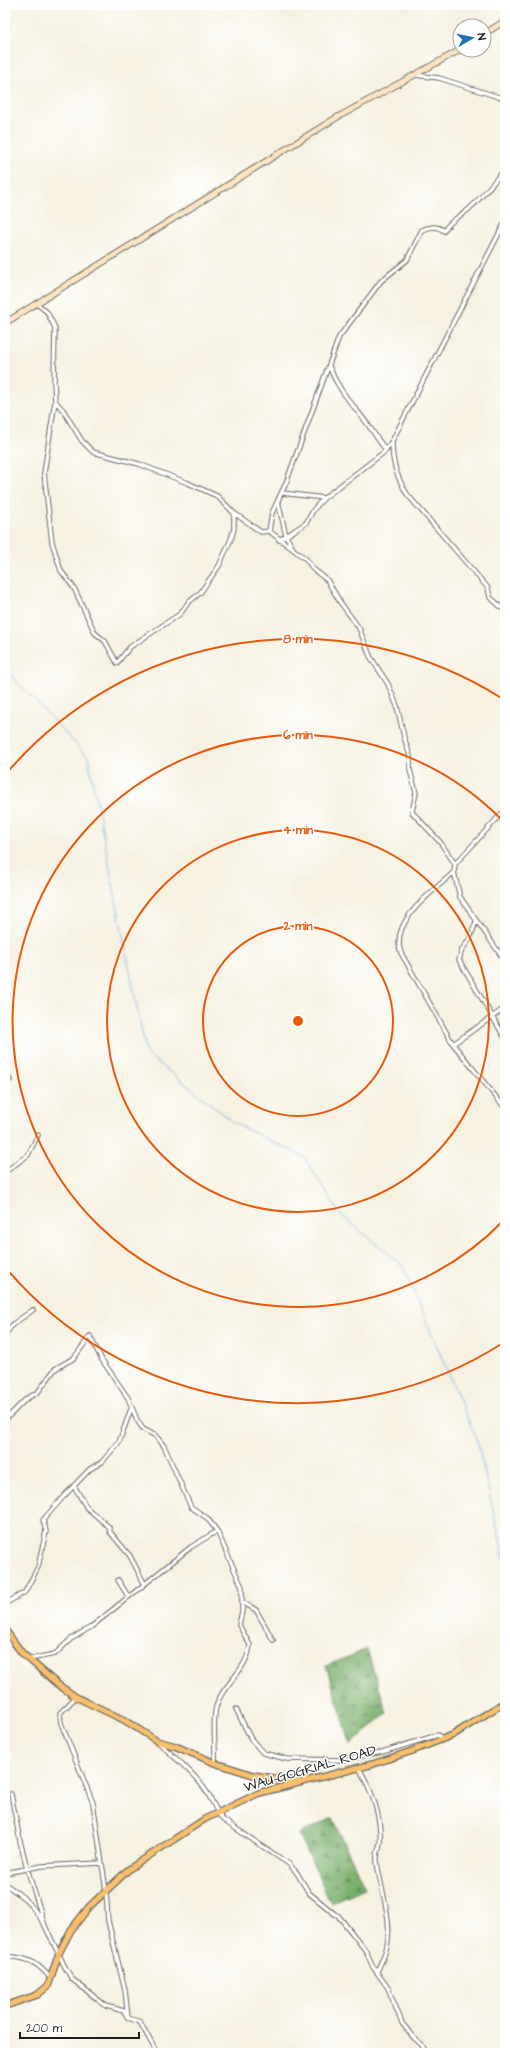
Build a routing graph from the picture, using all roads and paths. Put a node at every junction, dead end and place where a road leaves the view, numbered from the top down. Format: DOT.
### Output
graph roads {
  1 [pos="505,21"];
  2 [pos="492,29"];
  3 [pos="452,54"];
  4 [pos="414,75"];
  5 [pos="505,99"];
  6 [pos="505,169"];
  7 [pos="505,222"];
  8 [pos="36,303"];
  9 [pos="5,323"];
  10 [pos="329,366"];
  11 [pos="55,401"];
  12 [pos="392,441"];
  13 [pos="386,450"];
  14 [pos="282,493"];
  15 [pos="324,498"];
  16 [pos="278,502"];
  17 [pos="234,513"];
  18 [pos="269,531"];
  19 [pos="286,536"];
  20 [pos="279,540"];
  21 [pos="295,551"];
  22 [pos="505,611"];
  23 [pos="505,810"];
  24 [pos="455,864"];
  25 [pos="454,872"];
  26 [pos="476,922"];
  27 [pos="505,961"];
  28 [pos="505,1008"];
  29 [pos="493,1016"];
  30 [pos="505,1038"];
  31 [pos="453,1044"];
  32 [pos="5,1073"];
  33 [pos="10,1080"];
  34 [pos="505,1108"];
  35 [pos="38,1135"];
  36 [pos="5,1172"];
  37 [pos="33,1310"];
  38 [pos="5,1335"];
  39 [pos="131,1409"];
  40 [pos="5,1420"];
  41 [pos="74,1486"];
  42 [pos="217,1532"];
  43 [pos="118,1580"];
  44 [pos="144,1584"];
  45 [pos="128,1596"];
  46 [pos="242,1602"];
  47 [pos="5,1604"];
  48 [pos="5,1630"];
  49 [pos="273,1640"];
  50 [pos="30,1659"];
  51 [pos="76,1697"];
  52 [pos="505,1702"];
  53 [pos="236,1709"];
  54 [pos="443,1739"];
  55 [pos="157,1741"];
  56 [pos="215,1763"];
  57 [pos="359,1768"];
  58 [pos="302,1782"];
  59 [pos="11,1794"];
  60 [pos="217,1812"];
  61 [pos="102,1863"];
  62 [pos="27,1868"];
  63 [pos="5,1873"];
  64 [pos="5,1884"];
  65 [pos="106,1891"];
  66 [pos="45,1926"];
  67 [pos="59,1953"];
  68 [pos="5,1956"];
  69 [pos="377,1972"];
  70 [pos="52,1979"];
  71 [pos="5,2006"];
  72 [pos="128,2018"];
  73 [pos="157,2053"];
  74 [pos="426,2053"];
  1 -- 2 [label="street"];
  3 -- 4 [label="street"];
  4 -- 5 [label="street"];
  4 -- 8 [label="street"];
  6 -- 10 [label="street"];
  7 -- 12 [label="street"];
  8 -- 9 [label="street"];
  8 -- 11 [label="street"];
  10 -- 13 [label="street"];
  10 -- 14 [label="street"];
  11 -- 17 [label="street"];
  11 -- 17 [label="street"];
  12 -- 13 [label="street"];
  12 -- 22 [label="street"];
  13 -- 15 [label="street"];
  14 -- 15 [label="street"];
  14 -- 16 [label="street"];
  15 -- 19 [label="street"];
  16 -- 18 [label="street"];
  16 -- 19 [label="street"];
  17 -- 18 [label="street"];
  18 -- 20 [label="street"];
  19 -- 20 [label="street"];
  19 -- 21 [label="street"];
  20 -- 21 [label="street"];
  21 -- 24 [label="street"];
  23 -- 24 [label="street"];
  24 -- 25 [label="street"];
  25 -- 26 [label="street"];
  25 -- 31 [label="street"];
  26 -- 27 [label="street"];
  26 -- 29 [label="street"];
  28 -- 29 [label="street"];
  29 -- 30 [label="street"];
  29 -- 31 [label="street"];
  31 -- 34 [label="street"];
  32 -- 33 [label="street"];
  35 -- 36 [label="street"];
  37 -- 38 [label="street"];
  39 -- 40 [label="street"];
  39 -- 41 [label="street"];
  39 -- 42 [label="street"];
  41 -- 44 [label="street"];
  41 -- 47 [label="street"];
  42 -- 44 [label="street"];
  42 -- 46 [label="street"];
  43 -- 45 [label="street"];
  44 -- 45 [label="street"];
  45 -- 50 [label="street"];
  46 -- 49 [label="street"];
  46 -- 56 [label="street"];
  48 -- 50 [label="main road"];
  50 -- 51 [label="main road"];
  51 -- 55 [label="main road"];
  51 -- 61 [label="street"];
  52 -- 54 [label="main road, WAU-GOGRIAL ROAD"];
  53 -- 54 [label="street"];
  54 -- 57 [label="main road, WAU-GOGRIAL ROAD"];
  55 -- 56 [label="main road"];
  55 -- 60 [label="street"];
  56 -- 58 [label="main road"];
  57 -- 58 [label="main road, WAU-GOGRIAL ROAD"];
  57 -- 69 [label="street"];
  58 -- 60 [label="main road, WAU-GOGRIAL ROAD"];
  59 -- 62 [label="street"];
  60 -- 65 [label="main road, WAU-GOGRIAL ROAD"];
  60 -- 69 [label="street"];
  61 -- 62 [label="street"];
  61 -- 65 [label="street"];
  62 -- 63 [label="street"];
  62 -- 66 [label="street"];
  64 -- 66 [label="street"];
  65 -- 67 [label="main road, WAU-GOGRIAL ROAD"];
  65 -- 72 [label="street"];
  66 -- 67 [label="street"];
  67 -- 70 [label="main road, WAU-GOGRIAL ROAD"];
  67 -- 72 [label="street"];
  68 -- 70 [label="street"];
  69 -- 74 [label="street"];
  70 -- 71 [label="main road, WAU-GOGRIAL ROAD"];
  72 -- 73 [label="street"];
}
